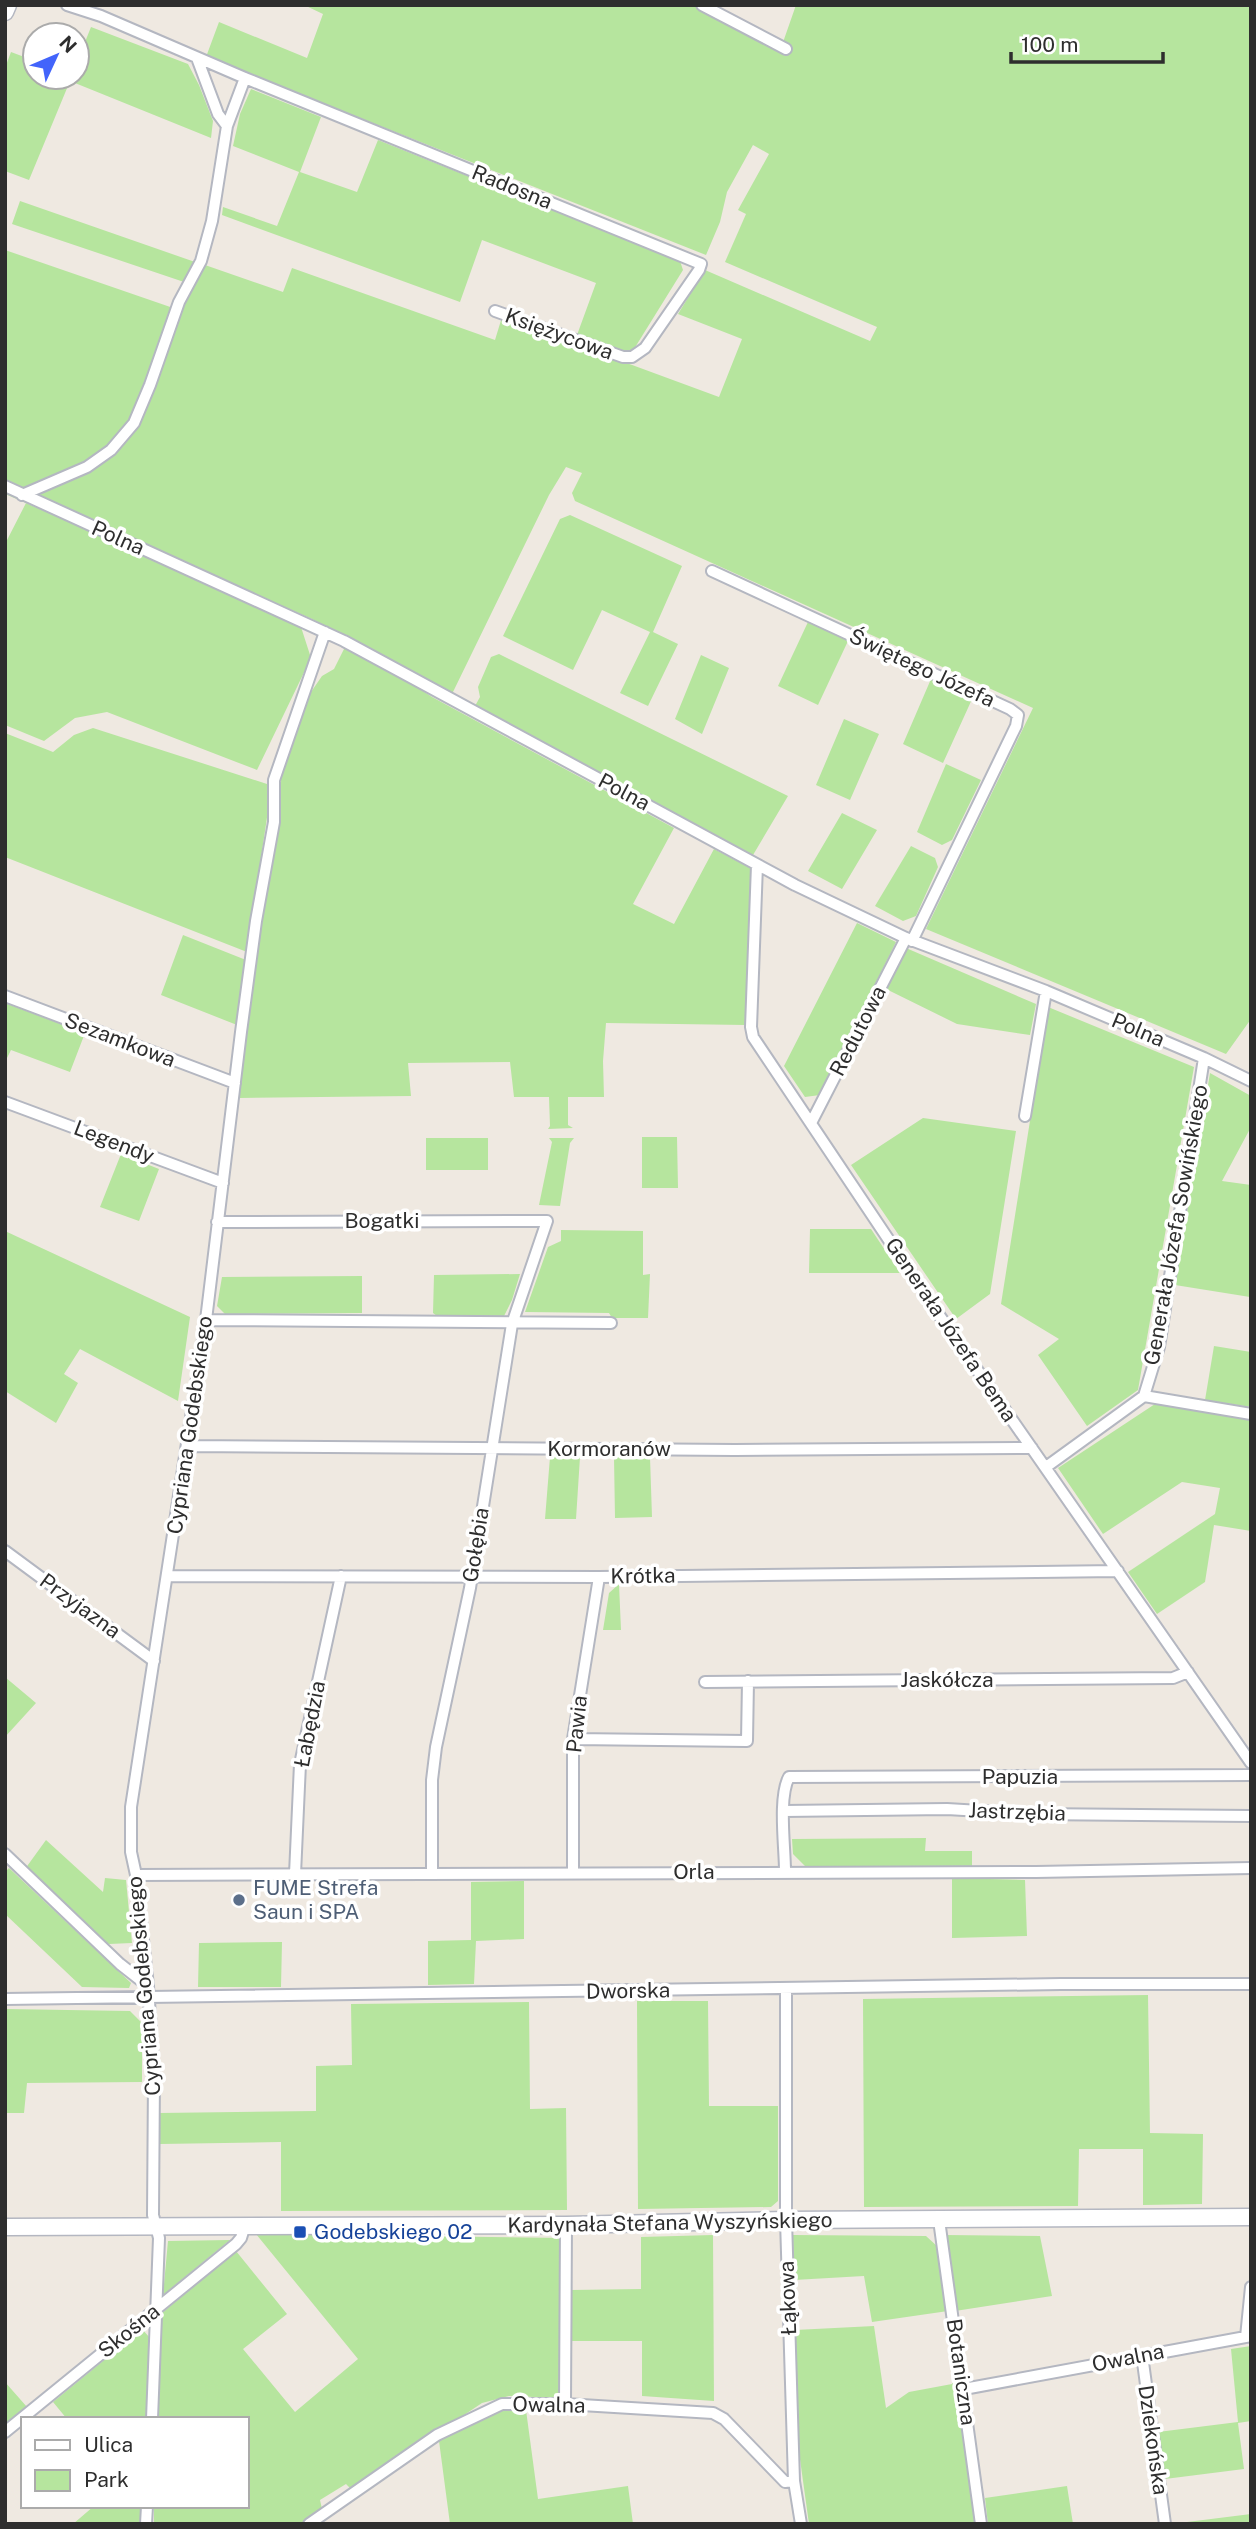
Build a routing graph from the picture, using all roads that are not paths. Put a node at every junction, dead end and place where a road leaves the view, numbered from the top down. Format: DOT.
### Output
graph roads {
  1 [pos="8,5"];
  2 [pos="67,5"];
  3 [pos="702,5"];
  4 [pos="5,12"];
  5 [pos="786,49"];
  6 [pos="197,58"];
  7 [pos="245,78"];
  8 [pos="227,126"];
  9 [pos="701,264"];
  10 [pos="495,310"];
  11 [pos="5,486"];
  12 [pos="22,495"];
  13 [pos="712,571"];
  14 [pos="325,632"];
  15 [pos="757,865"];
  16 [pos="909,940"];
  17 [pos="1046,991"];
  18 [pos="5,996"];
  19 [pos="1204,1058"];
  20 [pos="1251,1081"];
  21 [pos="235,1083"];
  22 [pos="5,1102"];
  23 [pos="1025,1116"];
  24 [pos="811,1123"];
  25 [pos="223,1183"];
  26 [pos="547,1221"];
  27 [pos="217,1222"];
  28 [pos="206,1320"];
  29 [pos="611,1323"];
  30 [pos="512,1324"];
  31 [pos="1144,1396"];
  32 [pos="1251,1414"];
  33 [pos="187,1446"];
  34 [pos="491,1448"];
  35 [pos="1032,1448"];
  36 [pos="1045,1467"];
  37 [pos="5,1551"];
  38 [pos="1118,1571"];
  39 [pos="167,1576"];
  40 [pos="341,1576"];
  41 [pos="471,1576"];
  42 [pos="599,1577"];
  43 [pos="154,1661"];
  44 [pos="1188,1672"];
  45 [pos="748,1681"];
  46 [pos="705,1682"];
  47 [pos="572,1739"];
  48 [pos="1250,1760"];
  49 [pos="1251,1775"];
  50 [pos="784,1811"];
  51 [pos="1251,1815"];
  52 [pos="5,1854"];
  53 [pos="1251,1868"];
  54 [pos="786,1871"];
  55 [pos="573,1872"];
  56 [pos="295,1874"];
  57 [pos="432,1874"];
  58 [pos="136,1875"];
  59 [pos="1251,1984"];
  60 [pos="148,1986"];
  61 [pos="786,1988"];
  62 [pos="149,1998"];
  63 [pos="5,1999"];
  64 [pos="1251,2217"];
  65 [pos="786,2220"];
  66 [pos="939,2220"];
  67 [pos="244,2225"];
  68 [pos="566,2225"];
  69 [pos="155,2226"];
  70 [pos="5,2227"];
  71 [pos="1251,2287"];
  72 [pos="157,2309"];
  73 [pos="1248,2337"];
  74 [pos="1142,2355"];
  75 [pos="964,2389"];
  76 [pos="565,2404"];
  77 [pos="24,2417"];
  78 [pos="152,2417"];
  79 [pos="21,2419"];
  80 [pos="5,2432"];
  81 [pos="794,2481"];
  82 [pos="309,2524"];
  83 [pos="801,2524"];
  84 [pos="981,2524"];
  85 [pos="1165,2524"];
  1 -- 4 [label="main road"];
  2 -- 6 [label="street, Radosna"];
  3 -- 5 [label="street"];
  6 -- 7 [label="street, Radosna"];
  6 -- 8 [label="street"];
  7 -- 8 [label="street"];
  7 -- 9 [label="street, Radosna"];
  8 -- 12 [label="street"];
  9 -- 10 [label="street, Księżycowa"];
  11 -- 12 [label="street, Polna"];
  12 -- 14 [label="street, Polna"];
  13 -- 16 [label="street, Świętego Józefa"];
  14 -- 15 [label="street, Polna"];
  14 -- 21 [label="street, Cypriana Godebskiego"];
  15 -- 16 [label="street, Polna"];
  15 -- 24 [label="street, Generała Józefa Bema"];
  16 -- 17 [label="street, Polna"];
  16 -- 24 [label="street, Redutowa"];
  17 -- 19 [label="street, Polna"];
  17 -- 23 [label="street"];
  18 -- 21 [label="street, Sezamkowa"];
  19 -- 20 [label="street, Polna"];
  19 -- 31 [label="street, Generała Józefa Sowińskiego"];
  21 -- 25 [label="street, Cypriana Godebskiego"];
  22 -- 25 [label="street, Legendy"];
  24 -- 35 [label="street, Generała Józefa Bema"];
  25 -- 27 [label="street, Cypriana Godebskiego"];
  26 -- 27 [label="street, Bogatki"];
  26 -- 30 [label="street, Gołębia"];
  27 -- 28 [label="street, Cypriana Godebskiego"];
  28 -- 30 [label="street"];
  28 -- 33 [label="street, Cypriana Godebskiego"];
  29 -- 30 [label="street"];
  30 -- 34 [label="street, Gołębia"];
  31 -- 32 [label="street"];
  31 -- 36 [label="street"];
  33 -- 34 [label="street, Kormoranów"];
  33 -- 39 [label="street, Cypriana Godebskiego"];
  34 -- 35 [label="street, Kormoranów"];
  34 -- 41 [label="street, Gołębia"];
  35 -- 36 [label="street, Generała Józefa Bema"];
  36 -- 38 [label="street, Generała Józefa Bema"];
  37 -- 43 [label="street, Przyjazna"];
  38 -- 42 [label="street, Krótka"];
  38 -- 44 [label="street, Generała Józefa Bema"];
  39 -- 40 [label="street, Krótka"];
  39 -- 43 [label="street, Cypriana Godebskiego"];
  40 -- 41 [label="street, Krótka"];
  40 -- 56 [label="street, Łabędzia"];
  41 -- 42 [label="street, Krótka"];
  41 -- 57 [label="street, Gołębia"];
  42 -- 47 [label="street, Pawia"];
  43 -- 58 [label="street, Cypriana Godebskiego"];
  44 -- 45 [label="street, Jaskółcza"];
  44 -- 48 [label="street, Generała Józefa Bema"];
  45 -- 46 [label="street, Jaskółcza"];
  45 -- 47 [label="street"];
  47 -- 55 [label="street, Pawia"];
  49 -- 50 [label="street, Papuzia"];
  50 -- 51 [label="street, Jastrzębia"];
  50 -- 54 [label="street"];
  52 -- 60 [label="street"];
  53 -- 54 [label="street, Orla"];
  54 -- 55 [label="street, Orla"];
  55 -- 57 [label="street, Orla"];
  56 -- 57 [label="street, Orla"];
  56 -- 58 [label="street, Orla"];
  58 -- 60 [label="street, Cypriana Godebskiego"];
  59 -- 61 [label="street, Dworska"];
  60 -- 62 [label="street, Cypriana Godebskiego"];
  61 -- 62 [label="street, Dworska"];
  61 -- 65 [label="street, Łąkowa"];
  62 -- 63 [label="street, Dworska"];
  62 -- 69 [label="street, Cypriana Godebskiego"];
  64 -- 66 [label="main road, Kardynała Stefana Wyszyńskiego"];
  65 -- 66 [label="main road, Kardynała Stefana Wyszyńskiego"];
  65 -- 68 [label="main road, Kardynała Stefana Wyszyńskiego"];
  65 -- 81 [label="street, Łąkowa"];
  66 -- 75 [label="street, Botaniczna"];
  67 -- 68 [label="main road, Kardynała Stefana Wyszyńskiego"];
  67 -- 69 [label="main road, Kardynała Stefana Wyszyńskiego"];
  67 -- 72 [label="street, Skośna"];
  68 -- 76 [label="street"];
  69 -- 70 [label="main road, Kardynała Stefana Wyszyńskiego"];
  69 -- 72 [label="street, Cypriana Godebskiego"];
  71 -- 73 [label="street"];
  72 -- 77 [label="street, Skośna"];
  72 -- 78 [label="street, Cypriana Godebskiego"];
  73 -- 74 [label="street, Owalna"];
  74 -- 75 [label="street, Owalna"];
  74 -- 85 [label="street, Dziekońska"];
  75 -- 84 [label="street, Botaniczna"];
  76 -- 81 [label="street, Owalna"];
  76 -- 82 [label="street, Owalna"];
  79 -- 80 [label="street, Skośna"];
  81 -- 83 [label="street, Łąkowa"];
}
